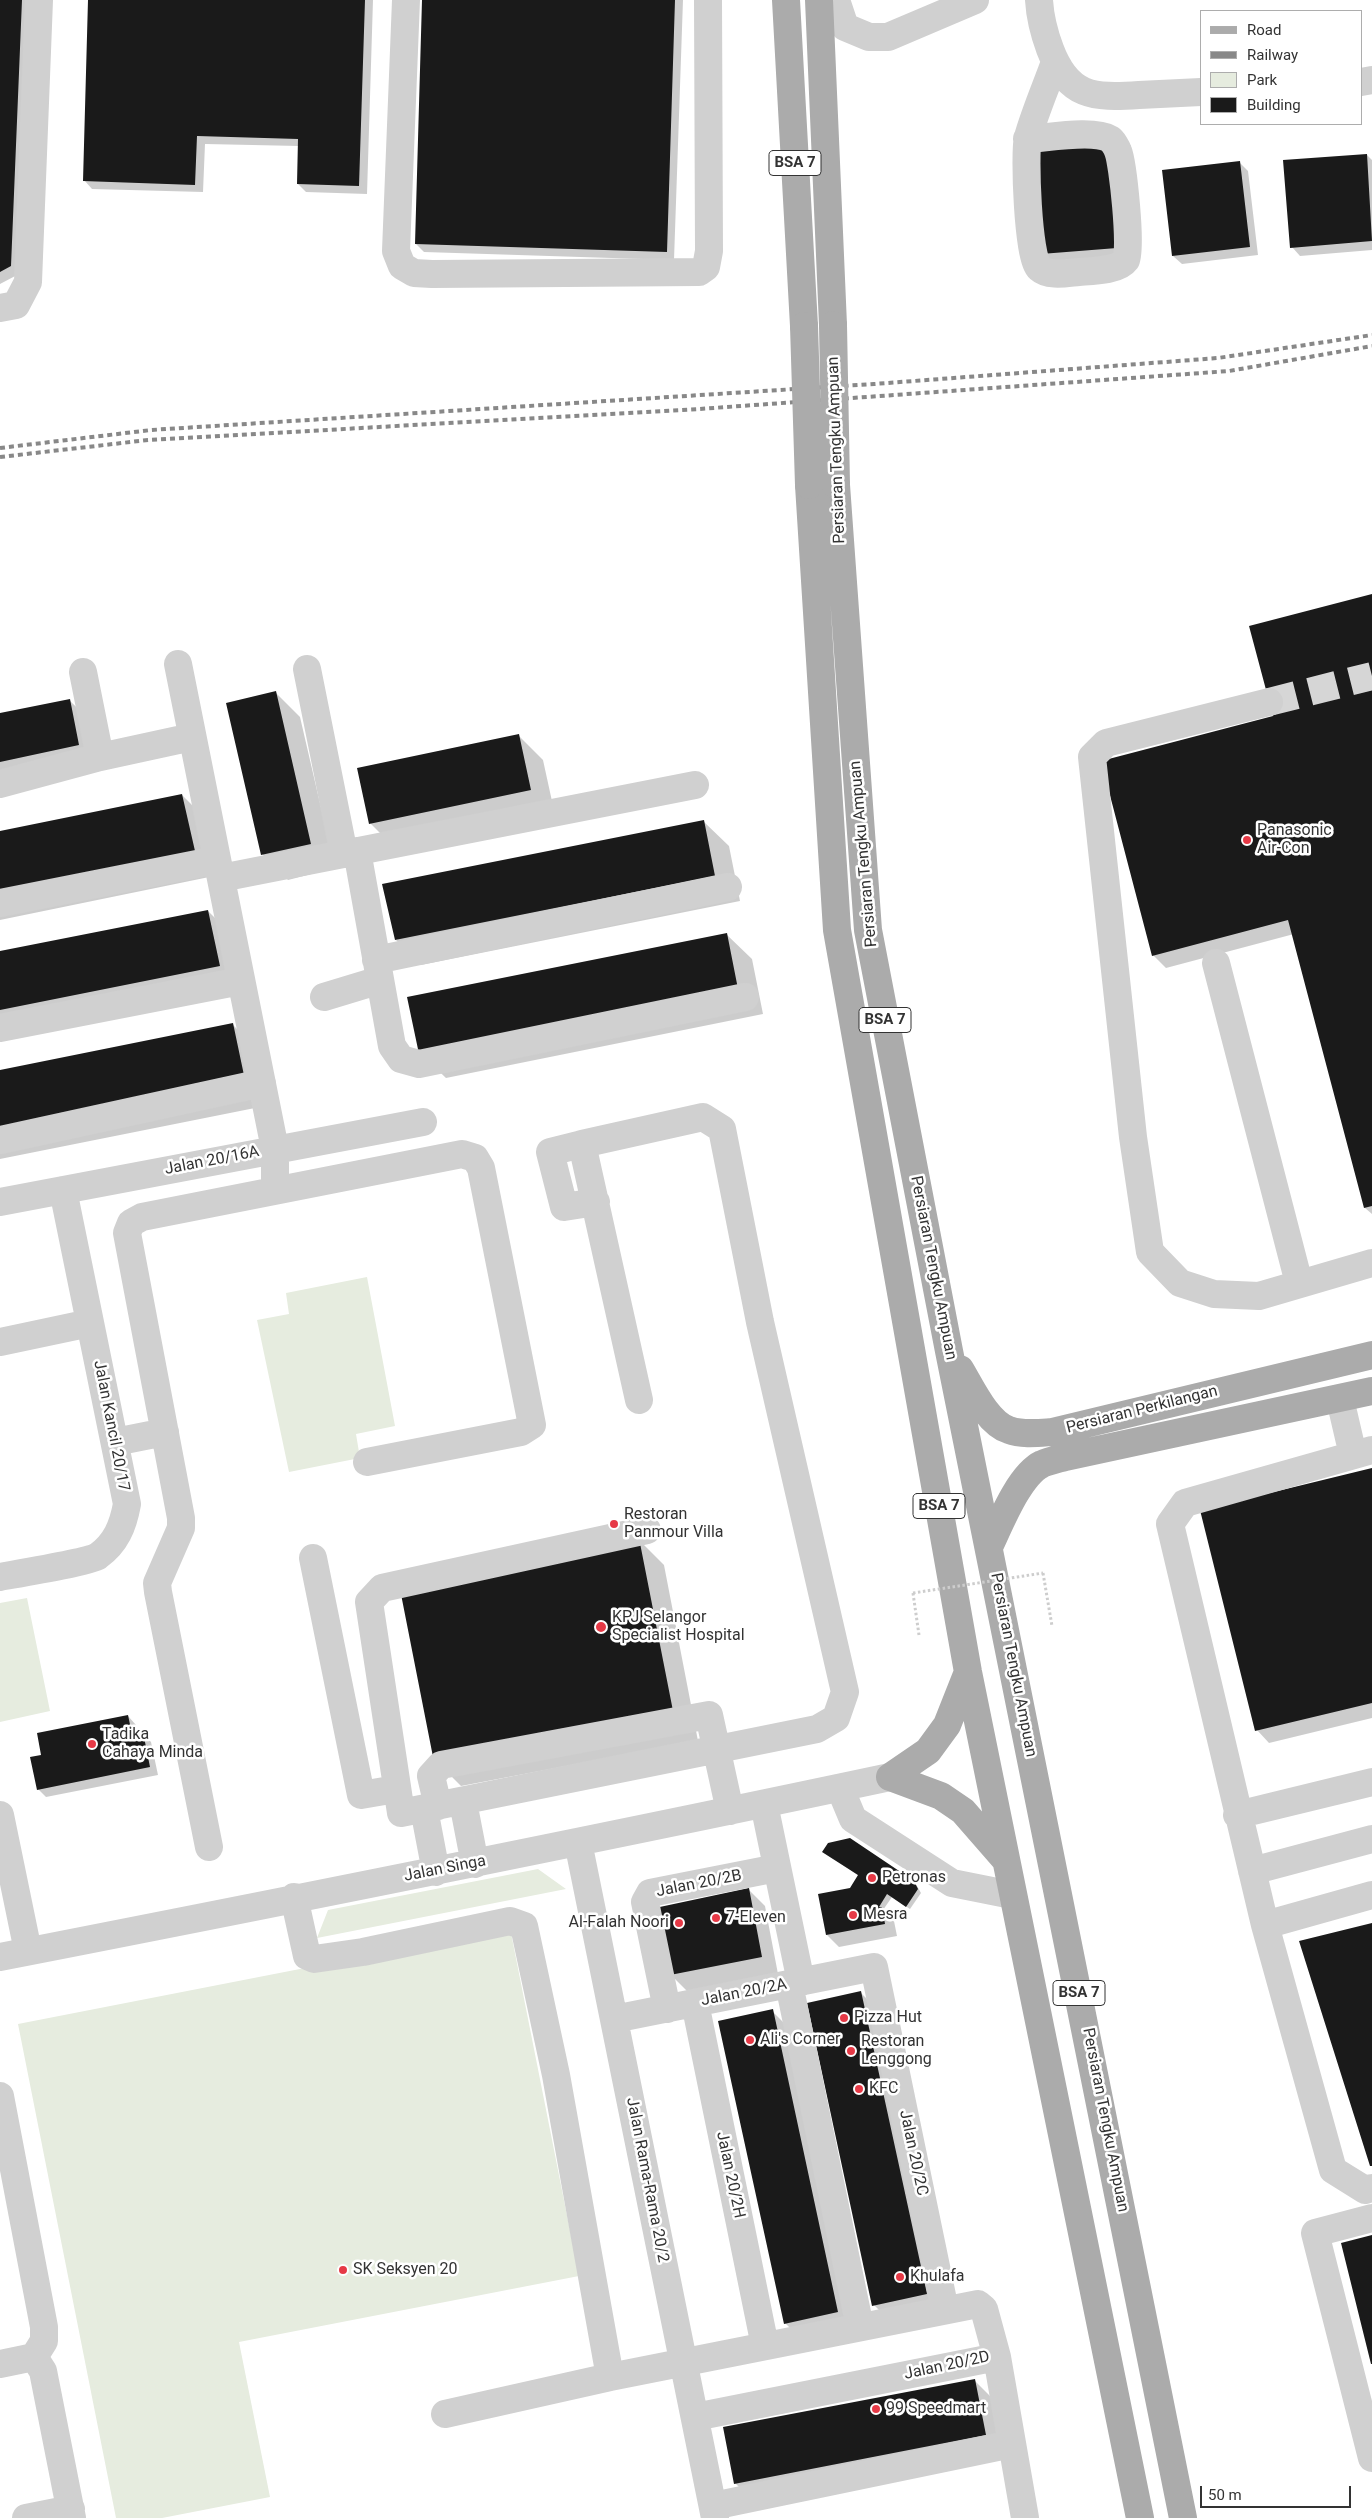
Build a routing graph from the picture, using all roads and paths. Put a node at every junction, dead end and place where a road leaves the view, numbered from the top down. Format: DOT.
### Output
graph roads {
  1 [pos="39,0"];
  2 [pos="406,0"];
  3 [pos="708,0"];
  4 [pos="786,0"];
  5 [pos="819,0"];
  6 [pos="836,0"];
  7 [pos="975,0"];
  8 [pos="1039,0"];
  9 [pos="1055,62"];
  10 [pos="1200,92"];
  11 [pos="1027,139"];
  12 [pos="0,308"];
  13 [pos="178,664"];
  14 [pos="307,669"];
  15 [pos="84,672"];
  16 [pos="1269,702"];
  17 [pos="192,737"];
  18 [pos="100,757"];
  19 [pos="0,784"];
  20 [pos="695,785"];
  21 [pos="351,853"];
  22 [pos="219,869"];
  23 [pos="728,887"];
  24 [pos="0,903"];
  25 [pos="1216,963"];
  26 [pos="378,970"];
  27 [pos="241,981"];
  28 [pos="324,997"];
  29 [pos="745,997"];
  30 [pos="0,1028"];
  31 [pos="262,1083"];
  32 [pos="423,1122"];
  33 [pos="0,1140"];
  34 [pos="275,1149"];
  35 [pos="63,1190"];
  36 [pos="275,1190"];
  37 [pos="0,1202"];
  38 [pos="1372,1263"];
  39 [pos="1299,1283"];
  40 [pos="90,1323"];
  41 [pos="0,1342"];
  42 [pos="949,1351"];
  43 [pos="1372,1355"];
  44 [pos="1372,1392"];
  45 [pos="1340,1399"];
  46 [pos="639,1400"];
  47 [pos="165,1432"];
  48 [pos="115,1442"];
  49 [pos="1363,1453"];
  50 [pos="366,1462"];
  51 [pos="647,1530"];
  52 [pos="989,1547"];
  53 [pos="313,1558"];
  54 [pos="0,1577"];
  55 [pos="1052,1626"];
  56 [pos="919,1635"];
  57 [pos="968,1672"];
  58 [pos="717,1748"];
  59 [pos="890,1777"];
  60 [pos="1372,1782"];
  61 [pos="840,1788"];
  62 [pos="396,1789"];
  63 [pos="764,1804"];
  64 [pos="442,1806"];
  65 [pos="730,1811"];
  66 [pos="0,1815"];
  67 [pos="1238,1815"];
  68 [pos="1372,1839"];
  69 [pos="578,1842"];
  70 [pos="209,1847"];
  71 [pos="1005,1859"];
  72 [pos="475,1864"];
  73 [pos="777,1868"];
  74 [pos="1252,1871"];
  75 [pos="436,1872"];
  76 [pos="1012,1895"];
  77 [pos="1372,1895"];
  78 [pos="294,1897"];
  79 [pos="1265,1925"];
  80 [pos="28,1951"];
  81 [pos="0,1957"];
  82 [pos="874,1967"];
  83 [pos="795,1983"];
  84 [pos="695,2003"];
  85 [pos="667,2009"];
  86 [pos="614,2020"];
  87 [pos="0,2096"];
  88 [pos="1372,2188"];
  89 [pos="9,2189"];
  90 [pos="1372,2218"];
  91 [pos="945,2310"];
  92 [pos="860,2328"];
  93 [pos="765,2346"];
  94 [pos="34,2357"];
  95 [pos="997,2358"];
  96 [pos="684,2362"];
  97 [pos="0,2364"];
  98 [pos="610,2377"];
  99 [pos="445,2414"];
  100 [pos="695,2417"];
  101 [pos="1122,2438"];
  102 [pos="1168,2438"];
  103 [pos="1012,2444"];
  104 [pos="1372,2458"];
  105 [pos="714,2512"];
  106 [pos="72,2514"];
  107 [pos="26,2518"];
  108 [pos="1025,2518"];
  109 [pos="1130,2518"];
  110 [pos="1140,2518"];
  111 [pos="1183,2518"];
  112 [pos="1195,2518"];
  1 -- 12 [label="street"];
  2 -- 3 [label="street"];
  4 -- 57 [label="main road, Persiaran Tengku Ampuan / BSA 7, bridge"];
  5 -- 42 [label="main road, Persiaran Tengku Ampuan / BSA 7, bridge"];
  6 -- 7 [label="street"];
  8 -- 9 [label="street"];
  9 -- 10 [label="street"];
  9 -- 11 [label="street"];
  11 -- 11 [label="street"];
  13 -- 17 [label="street"];
  14 -- 21 [label="street"];
  15 -- 18 [label="street"];
  16 -- 39 [label="street"];
  17 -- 18 [label="street"];
  17 -- 22 [label="street"];
  18 -- 19 [label="street"];
  20 -- 21 [label="street"];
  21 -- 22 [label="street"];
  21 -- 26 [label="street"];
  22 -- 24 [label="street"];
  22 -- 27 [label="street"];
  23 -- 26 [label="street"];
  25 -- 39 [label="street"];
  26 -- 28 [label="street"];
  26 -- 29 [label="street"];
  27 -- 30 [label="street"];
  27 -- 31 [label="street"];
  31 -- 33 [label="street"];
  31 -- 34 [label="street"];
  32 -- 34 [label="street, Jalan 20/16A"];
  34 -- 35 [label="street, Jalan 20/16A"];
  34 -- 36 [label="street"];
  35 -- 37 [label="street, Jalan 20/16A"];
  35 -- 40 [label="street, Jalan Kancil 20/17"];
  36 -- 47 [label="street"];
  36 -- 50 [label="street"];
  38 -- 39 [label="street"];
  40 -- 41 [label="street"];
  40 -- 48 [label="street, Jalan Kancil 20/17"];
  42 -- 43 [label="main road, Persiaran Perkilangan"];
  42 -- 52 [label="main road, Persiaran Tengku Ampuan / BSA 7"];
  44 -- 45 [label="main road"];
  45 -- 49 [label="street"];
  45 -- 52 [label="main road"];
  46 -- 58 [label="street"];
  47 -- 48 [label="street"];
  47 -- 70 [label="street"];
  48 -- 54 [label="street, Jalan Kancil 20/17"];
  49 -- 67 [label="street"];
  51 -- 62 [label="street"];
  52 -- 102 [label="main road, Persiaran Tengku Ampuan / BSA 7"];
  53 -- 62 [label="street"];
  55 -- 56 [label="path, bridge"];
  57 -- 59 [label="main road"];
  57 -- 71 [label="main road, Persiaran Tengku Ampuan / BSA 7"];
  58 -- 64 [label="street"];
  58 -- 64 [label="street"];
  58 -- 65 [label="street"];
  59 -- 61 [label="street, Jalan Singa"];
  59 -- 71 [label="main road"];
  60 -- 67 [label="street"];
  61 -- 63 [label="street, Jalan Singa"];
  61 -- 76 [label="street"];
  62 -- 64 [label="street"];
  63 -- 65 [label="street, Jalan Singa"];
  63 -- 73 [label="street"];
  64 -- 72 [label="street"];
  64 -- 75 [label="street"];
  65 -- 69 [label="street, Jalan Singa"];
  66 -- 80 [label="street"];
  67 -- 74 [label="street"];
  68 -- 74 [label="street"];
  69 -- 72 [label="street, Jalan Singa"];
  69 -- 86 [label="street, Jalan Rama-Rama 20/2"];
  71 -- 76 [label="main road, Persiaran Tengku Ampuan / BSA 7"];
  72 -- 75 [label="street, Jalan Singa"];
  73 -- 83 [label="street"];
  73 -- 85 [label="street, Jalan 20/2B"];
  74 -- 79 [label="street"];
  75 -- 78 [label="street, Jalan Singa"];
  76 -- 101 [label="main road, Persiaran Tengku Ampuan / BSA 7"];
  77 -- 79 [label="street"];
  78 -- 80 [label="street, Jalan Singa"];
  78 -- 98 [label="street"];
  79 -- 88 [label="street"];
  80 -- 81 [label="street, Jalan Singa"];
  82 -- 83 [label="street, Jalan 20/2A"];
  82 -- 91 [label="street, Jalan 20/2C"];
  83 -- 84 [label="street, Jalan 20/2A"];
  83 -- 92 [label="street"];
  84 -- 85 [label="street, Jalan 20/2A"];
  84 -- 93 [label="street, Jalan 20/2H"];
  85 -- 86 [label="street, Jalan 20/2A"];
  86 -- 96 [label="street, Jalan Rama-Rama 20/2"];
  87 -- 89 [label="street"];
  89 -- 94 [label="street"];
  90 -- 104 [label="street"];
  91 -- 92 [label="street, Jalan 20/2D"];
  91 -- 95 [label="street, Jalan 20/2D"];
  92 -- 93 [label="street, Jalan 20/2D"];
  93 -- 96 [label="street, Jalan 20/2D"];
  94 -- 97 [label="street"];
  94 -- 106 [label="street"];
  95 -- 100 [label="street, Jalan 20/2D"];
  95 -- 103 [label="street"];
  96 -- 98 [label="street, Jalan 20/2D"];
  96 -- 100 [label="street, Jalan Rama-Rama 20/2"];
  98 -- 99 [label="street, Jalan 20/2D"];
  100 -- 105 [label="street, Jalan Rama-Rama 20/2"];
  101 -- 109 [label="main road"];
  101 -- 110 [label="main road, Persiaran Tengku Ampuan / BSA 7"];
  102 -- 111 [label="main road, Persiaran Tengku Ampuan / BSA 7"];
  102 -- 112 [label="main road"];
  103 -- 105 [label="street"];
  103 -- 108 [label="street"];
  106 -- 107 [label="street"];
}
